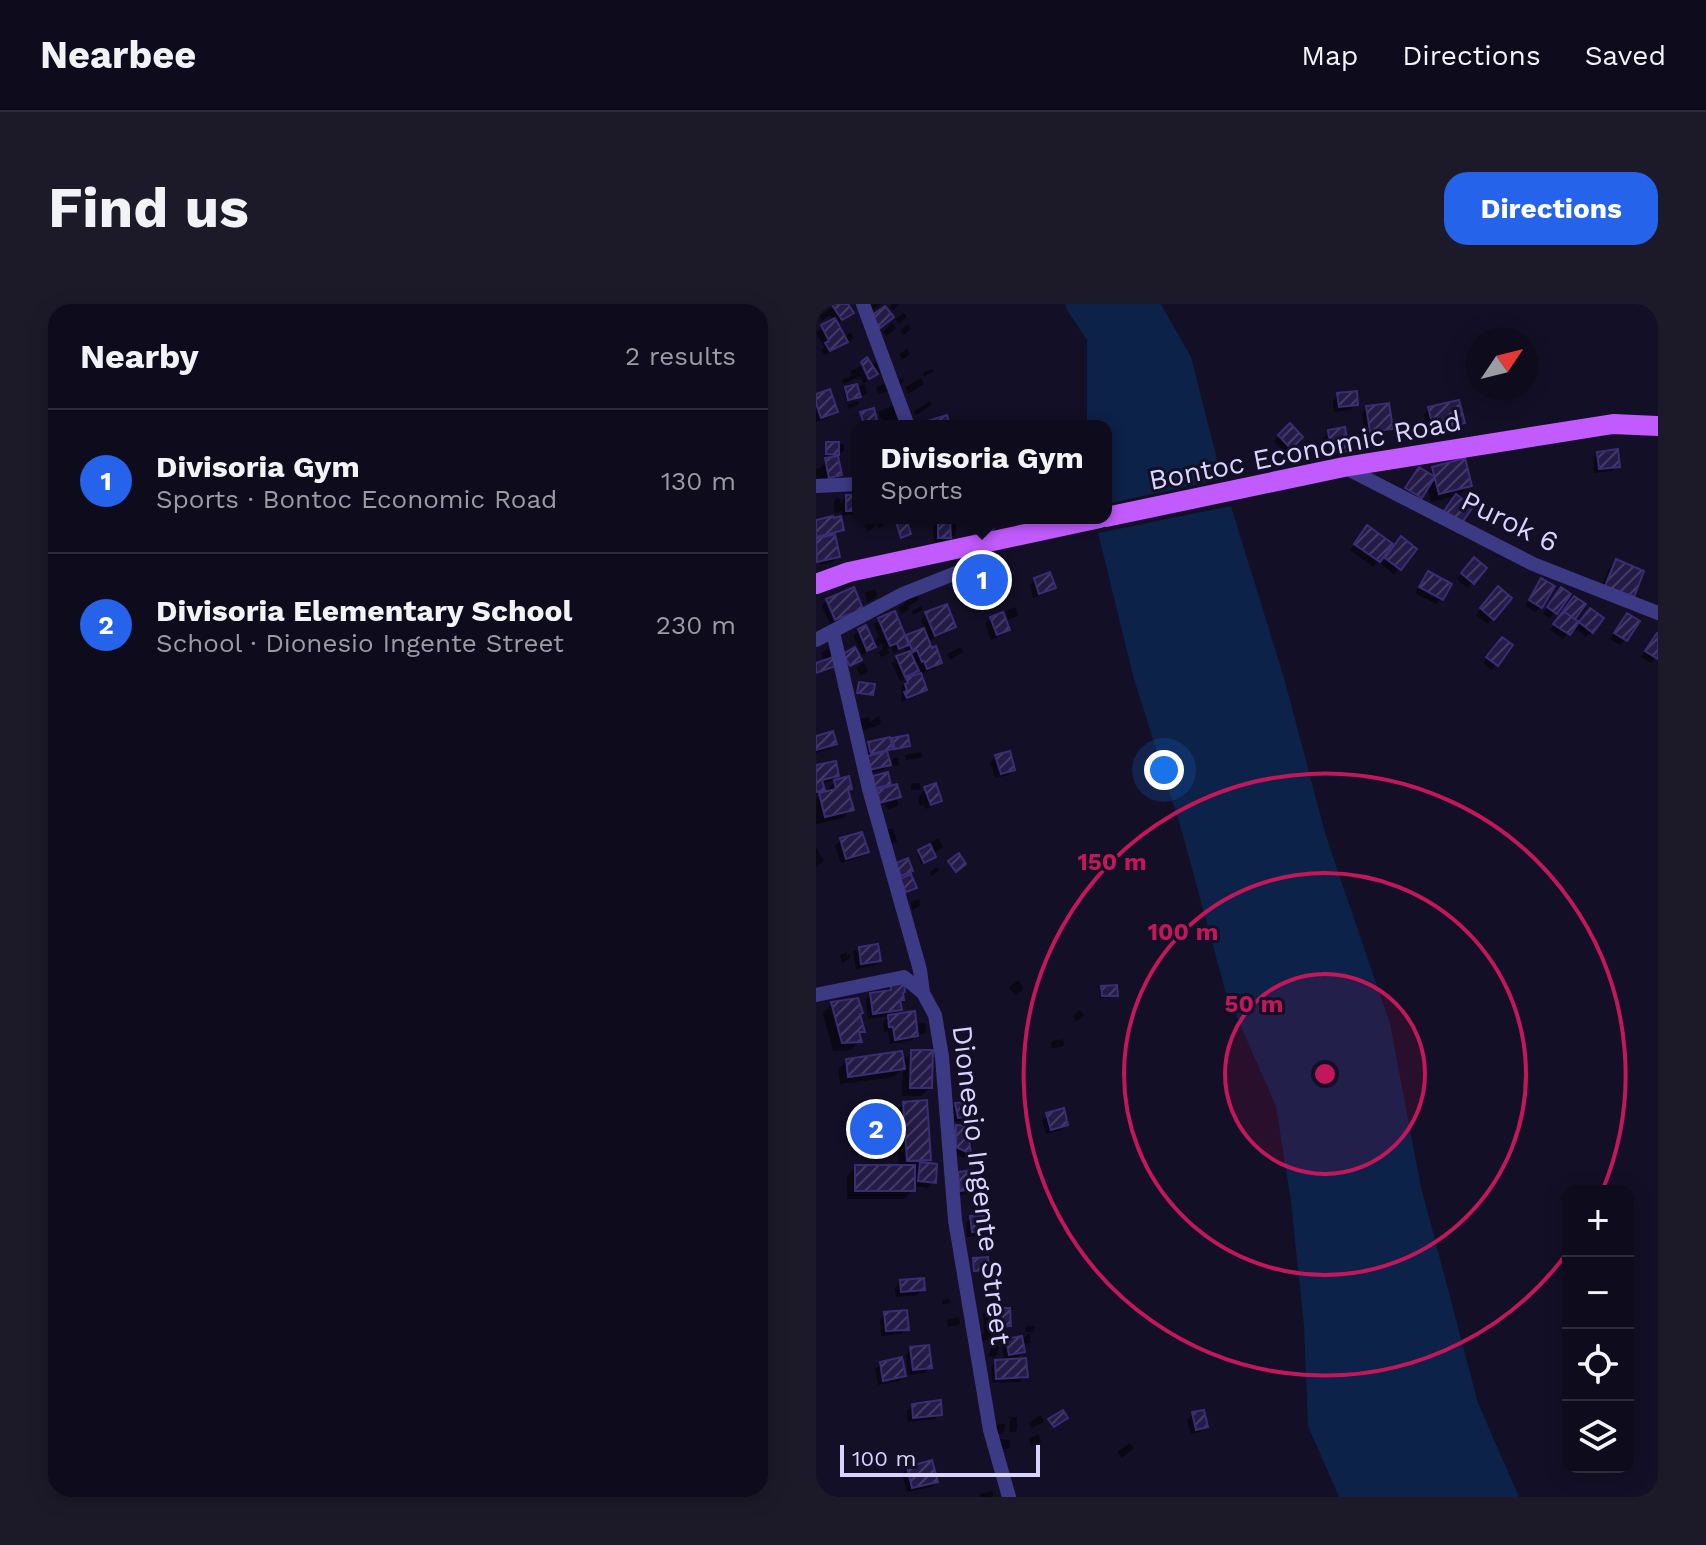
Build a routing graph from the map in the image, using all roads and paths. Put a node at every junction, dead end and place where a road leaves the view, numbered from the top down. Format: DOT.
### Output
graph roads {
  1 [pos="863,304"];
  2 [pos="906,420"];
  3 [pos="1658,425"];
  4 [pos="1344,467"];
  5 [pos="852,484"];
  6 [pos="816,486"];
  7 [pos="1112,515"];
  8 [pos="1070,524"];
  9 [pos="966,569"];
  10 [pos="816,584"];
  11 [pos="1658,613"];
  12 [pos="833,632"];
  13 [pos="816,640"];
  14 [pos="923,993"];
  15 [pos="816,995"];
  16 [pos="1009,1497"];
  1 -- 2 [label="street"];
  3 -- 4 [label="main road, Bontoc Economic Road"];
  4 -- 7 [label="main road, Bontoc Economic Road"];
  4 -- 11 [label="street, Purok 6"];
  5 -- 6 [label="street"];
  8 -- 10 [label="main road, Bontoc Economic Road"];
  9 -- 12 [label="street"];
  12 -- 13 [label="street"];
  12 -- 14 [label="street"];
  14 -- 15 [label="street, Dionesio Ingente Street"];
  14 -- 16 [label="street, Dionesio Ingente Street"];
}
